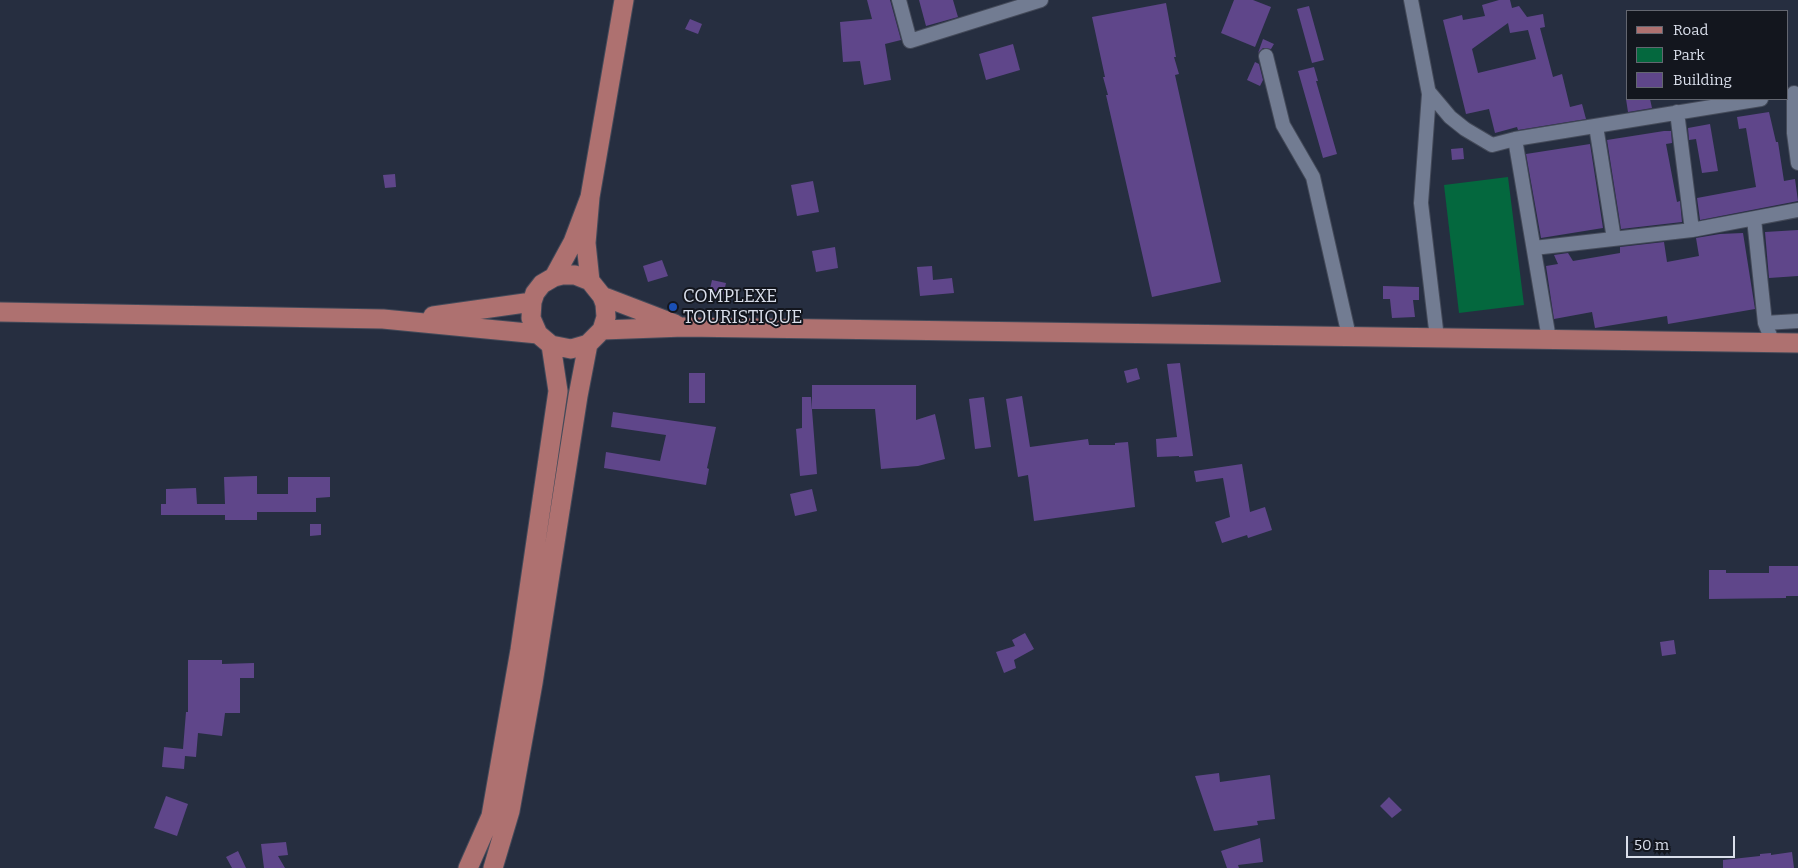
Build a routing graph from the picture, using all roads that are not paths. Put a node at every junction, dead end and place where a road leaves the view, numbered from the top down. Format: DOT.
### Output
graph roads {
  1 [pos="624,0"];
  2 [pos="899,0"];
  3 [pos="1041,0"];
  4 [pos="1410,0"];
  5 [pos="1266,56"];
  6 [pos="1429,92"];
  7 [pos="1793,94"];
  8 [pos="1755,100"];
  9 [pos="1677,112"];
  10 [pos="1596,126"];
  11 [pos="1515,139"];
  12 [pos="1798,163"];
  13 [pos="590,197"];
  14 [pos="1798,210"];
  15 [pos="1754,219"];
  16 [pos="1692,230"];
  17 [pos="1614,239"];
  18 [pos="1534,248"];
  19 [pos="554,277"];
  20 [pos="590,281"];
  21 [pos="602,296"];
  22 [pos="532,302"];
  23 [pos="0,312"];
  24 [pos="407,320"];
  25 [pos="1798,321"];
  26 [pos="1765,323"];
  27 [pos="684,327"];
  28 [pos="602,330"];
  29 [pos="1349,336"];
  30 [pos="1437,338"];
  31 [pos="1549,339"];
  32 [pos="544,340"];
  33 [pos="1773,343"];
  34 [pos="1798,343"];
  35 [pos="588,344"];
  36 [pos="468,868"];
  37 [pos="493,868"];
  1 -- 13 [label="main road"];
  2 -- 3 [label="street"];
  4 -- 6 [label="street"];
  5 -- 29 [label="street"];
  6 -- 11 [label="street"];
  6 -- 30 [label="street"];
  7 -- 12 [label="street"];
  8 -- 9 [label="street"];
  9 -- 10 [label="street"];
  9 -- 16 [label="street"];
  10 -- 11 [label="street"];
  10 -- 17 [label="street"];
  11 -- 18 [label="street"];
  13 -- 19 [label="main road"];
  13 -- 20 [label="main road"];
  14 -- 15 [label="street"];
  15 -- 16 [label="street"];
  15 -- 26 [label="street"];
  16 -- 17 [label="street"];
  17 -- 18 [label="street"];
  18 -- 31 [label="street"];
  19 -- 20 [label="main road"];
  19 -- 22 [label="main road"];
  20 -- 21 [label="main road"];
  21 -- 27 [label="main road"];
  21 -- 28 [label="main road"];
  22 -- 24 [label="main road"];
  22 -- 32 [label="main road"];
  23 -- 24 [label="main road"];
  24 -- 32 [label="main road"];
  25 -- 26 [label="street"];
  26 -- 33 [label="street"];
  27 -- 28 [label="main road"];
  27 -- 29 [label="main road"];
  28 -- 35 [label="main road"];
  29 -- 30 [label="main road"];
  30 -- 31 [label="main road"];
  31 -- 33 [label="main road"];
  32 -- 35 [label="main road"];
  32 -- 36 [label="main road"];
  33 -- 34 [label="main road"];
  35 -- 37 [label="main road"];
}
